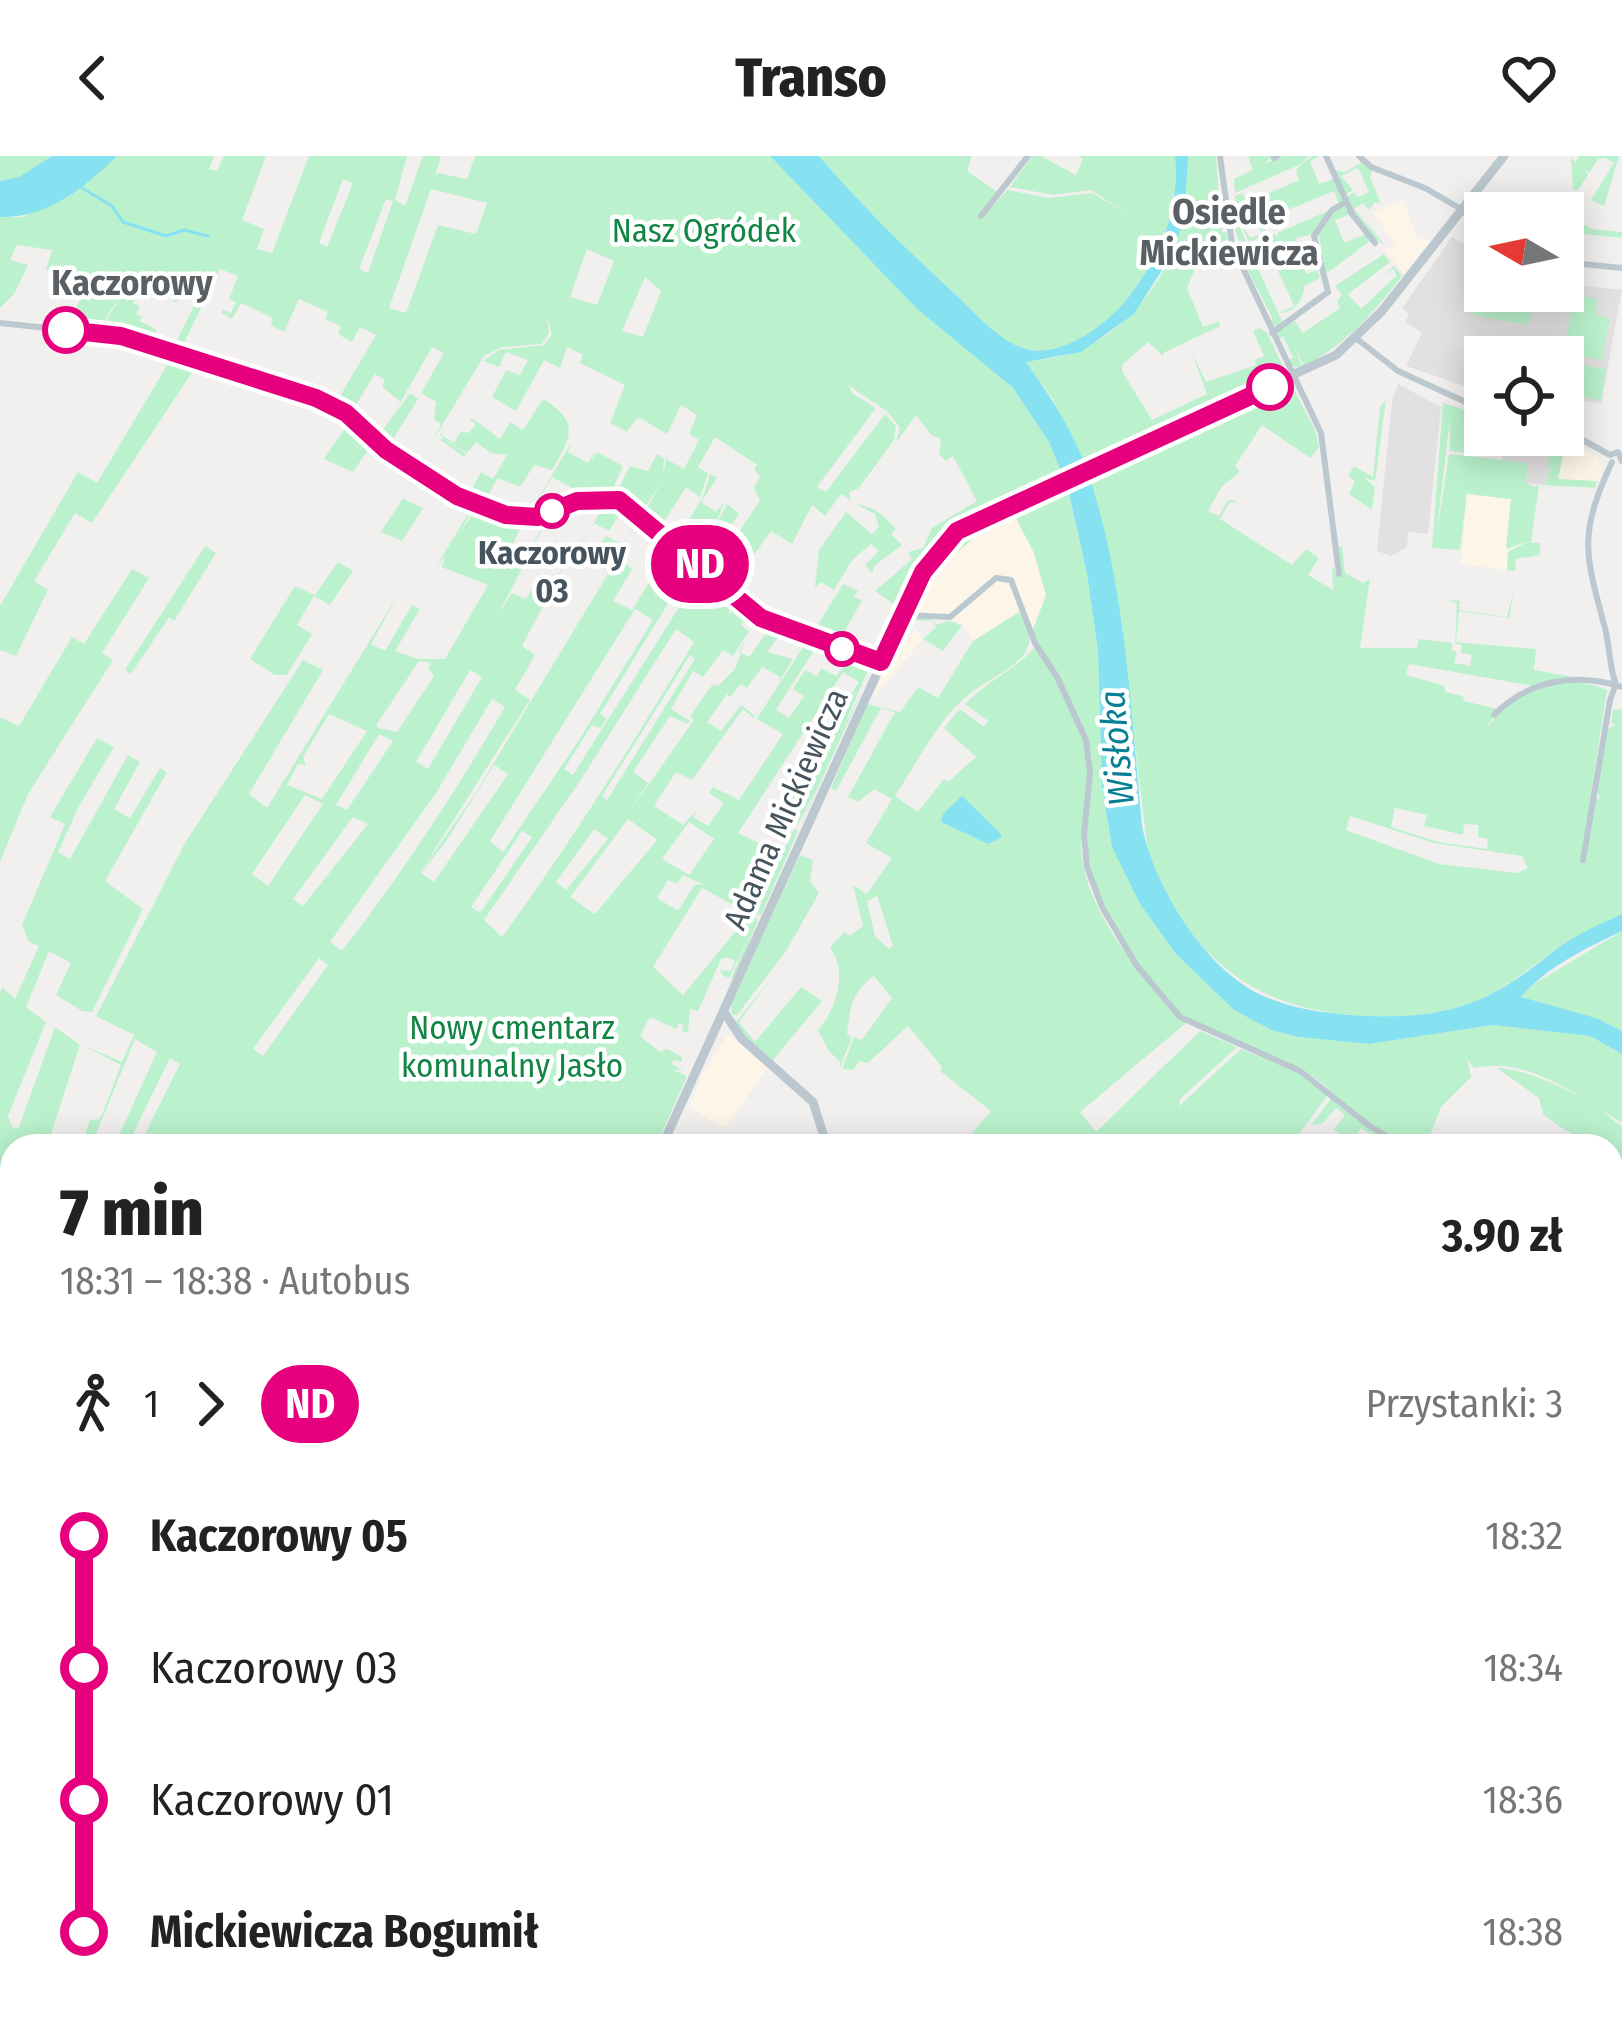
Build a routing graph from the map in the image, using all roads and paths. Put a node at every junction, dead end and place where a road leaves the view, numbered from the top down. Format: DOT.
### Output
graph roads {
  1 [pos="1028,156"];
  2 [pos="1220,156"];
  3 [pos="1326,156"];
  4 [pos="1358,156"];
  5 [pos="1504,156"];
  6 [pos="1346,202"];
  7 [pos="1461,210"];
  8 [pos="1464,212"];
  9 [pos="981,217"];
  10 [pos="1375,242"];
  11 [pos="1584,264"];
  12 [pos="1622,268"];
  13 [pos="0,323"];
  14 [pos="1272,333"];
  15 [pos="1357,339"];
  16 [pos="1293,377"];
  17 [pos="1464,403"];
  18 [pos="1584,440"];
  19 [pos="1617,456"];
  20 [pos="1339,574"];
  21 [pos="903,615"];
  22 [pos="881,662"];
  23 [pos="1619,686"];
  24 [pos="1494,716"];
  25 [pos="1582,860"];
  26 [pos="724,1012"];
  27 [pos="668,1134"];
  28 [pos="823,1134"];
  29 [pos="1383,1134"];
  1 -- 9 [label="street"];
  2 -- 14 [label="street"];
  3 -- 6 [label="street"];
  4 -- 7 [label="street"];
  5 -- 7 [label="street, Adama Mickiewicza"];
  6 -- 10 [label="street"];
  6 -- 14 [label="street"];
  7 -- 8 [label="street"];
  7 -- 15 [label="street, Adama Mickiewicza"];
  11 -- 12 [label="street"];
  13 -- 22 [label="street"];
  14 -- 16 [label="street"];
  15 -- 16 [label="street, Adama Mickiewicza"];
  15 -- 17 [label="street"];
  16 -- 20 [label="street"];
  16 -- 21 [label="street, Adama Mickiewicza"];
  18 -- 19 [label="street"];
  19 -- 23 [label="street"];
  21 -- 22 [label="street, Adama Mickiewicza"];
  21 -- 29 [label="street"];
  22 -- 26 [label="street, Adama Mickiewicza"];
  23 -- 24 [label="street"];
  23 -- 25 [label="street"];
  26 -- 27 [label="street, Adama Mickiewicza"];
  26 -- 28 [label="street"];
}
